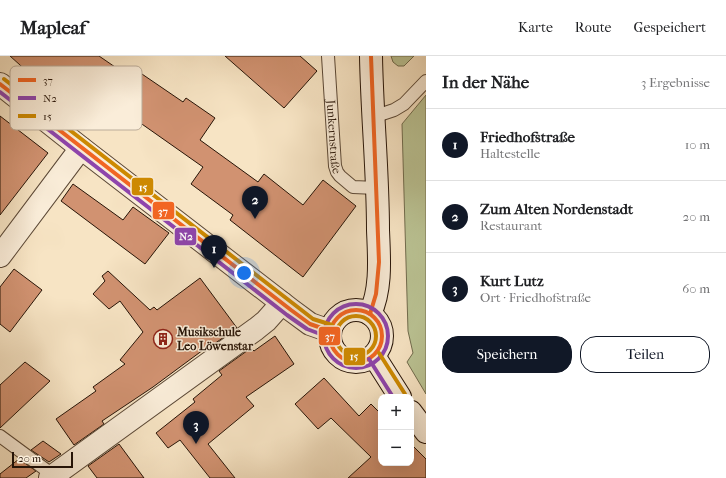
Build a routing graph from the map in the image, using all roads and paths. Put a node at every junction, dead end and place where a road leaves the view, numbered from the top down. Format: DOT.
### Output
graph roads {
  1 [pos="328,56"];
  2 [pos="371,56"];
  3 [pos="426,81"];
  4 [pos="0,84"];
  5 [pos="10,92"];
  6 [pos="373,117"];
  7 [pos="58,130"];
  8 [pos="81,148"];
  9 [pos="377,188"];
  10 [pos="0,256"];
  11 [pos="282,303"];
  12 [pos="370,314"];
  13 [pos="330,331"];
  14 [pos="374,356"];
  15 [pos="398,394"];
  16 [pos="414,416"];
  17 [pos="426,432"];
  18 [pos="0,436"];
  19 [pos="53,477"];
  1 -- 9 [label="lane, Junkernstraße"];
  2 -- 6 [label="street"];
  3 -- 6 [label="lane"];
  4 -- 5 [label="street"];
  6 -- 9 [label="street"];
  7 -- 8 [label="street"];
  8 -- 10 [label="street"];
  8 -- 11 [label="street"];
  9 -- 12 [label="street"];
  11 -- 13 [label="street"];
  11 -- 19 [label="street"];
  12 -- 13 [label="street"];
  12 -- 14 [label="street"];
  13 -- 14 [label="street"];
  14 -- 15 [label="street"];
  16 -- 17 [label="street"];
  18 -- 19 [label="lane"];
}
